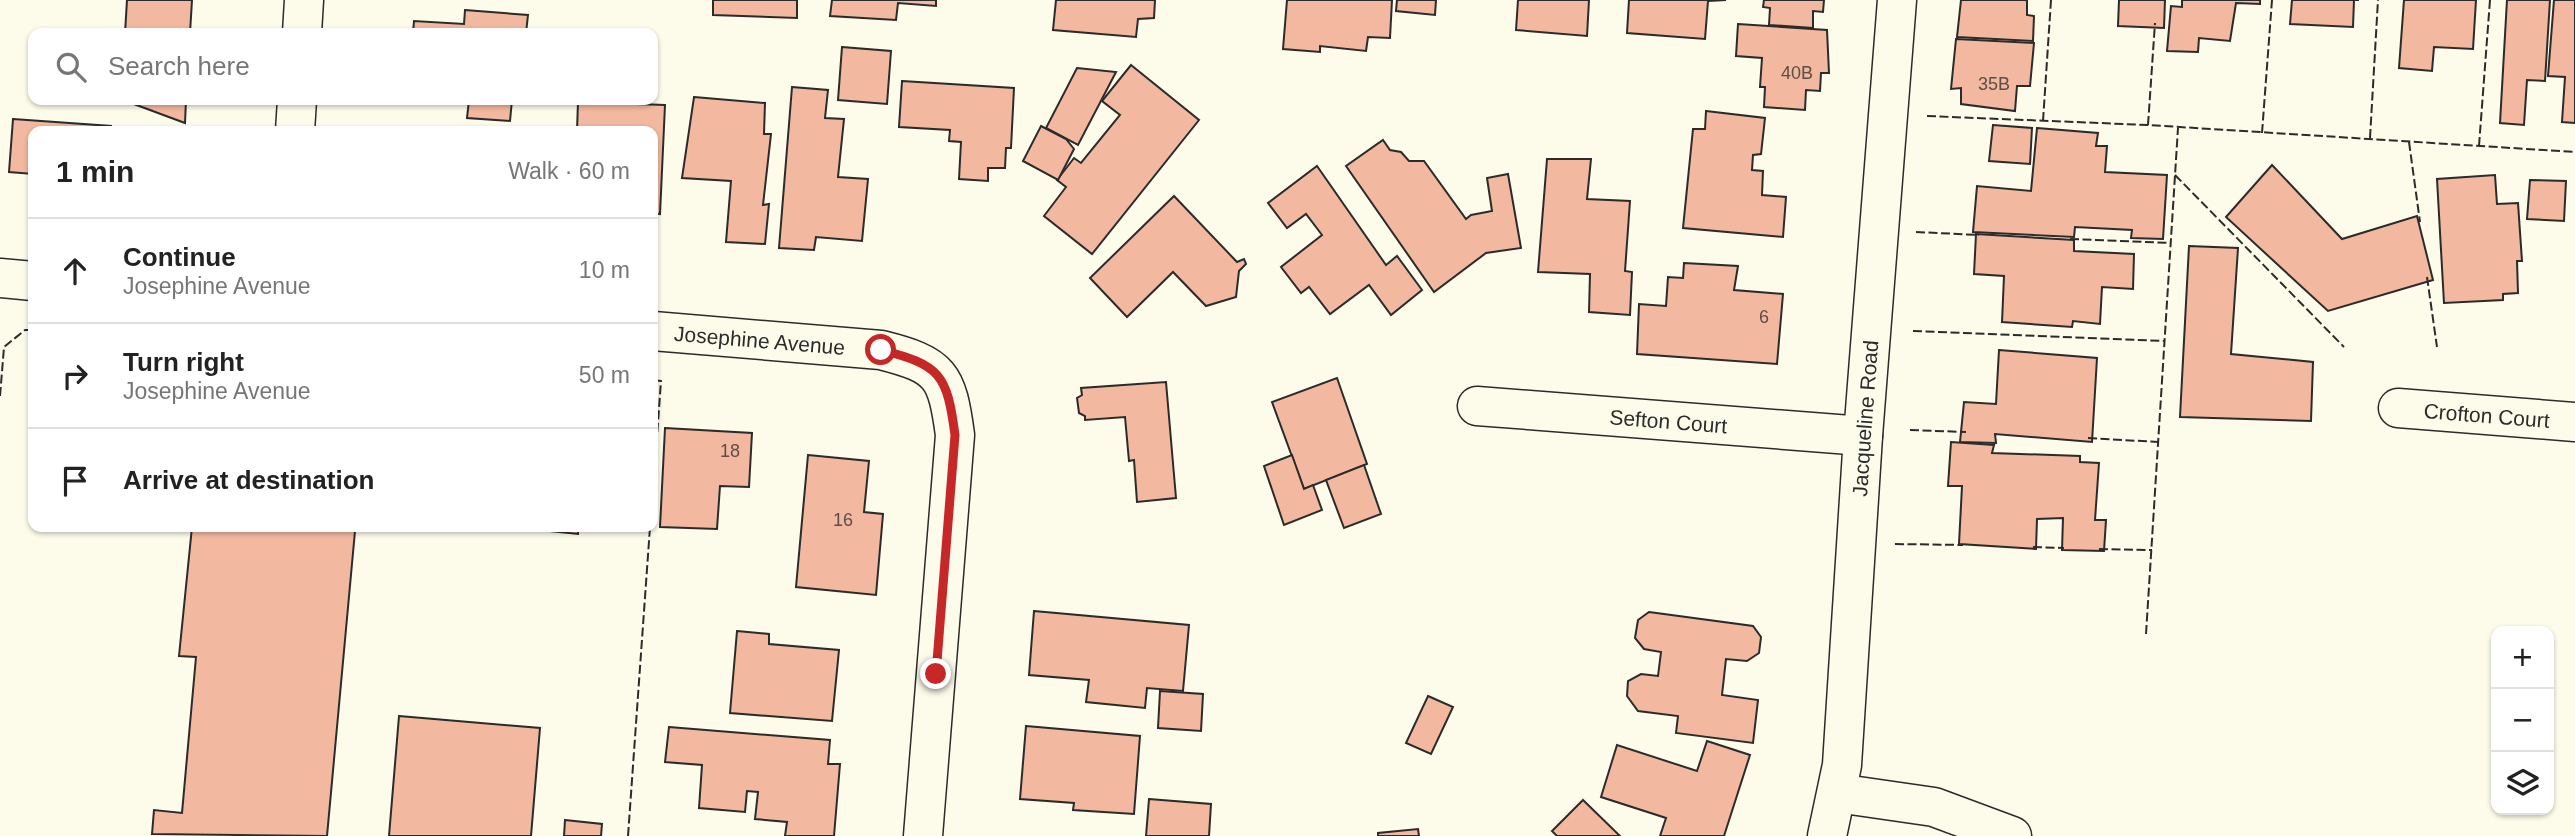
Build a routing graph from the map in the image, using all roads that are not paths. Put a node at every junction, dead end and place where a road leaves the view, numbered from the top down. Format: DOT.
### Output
graph roads {
  1 [pos="304,0"];
  2 [pos="1897,0"];
  3 [pos="302,28"];
  4 [pos="297,105"];
  5 [pos="295,126"];
  6 [pos="0,278"];
  7 [pos="28,281"];
  8 [pos="658,331"];
  9 [pos="1477,406"];
  10 [pos="2398,408"];
  11 [pos="2575,422"];
  12 [pos="1863,436"];
  13 [pos="1837,793"];
  14 [pos="923,836"];
  15 [pos="1827,836"];
  16 [pos="2012,836"];
  1 -- 3 [label="street"];
  2 -- 12 [label="street, Jacqueline Road"];
  4 -- 5 [label="street"];
  6 -- 7 [label="street"];
  8 -- 14 [label="street, Josephine Avenue"];
  9 -- 12 [label="street, Sefton Court"];
  10 -- 11 [label="street, Crofton Court"];
  12 -- 13 [label="street, Jacqueline Road"];
  13 -- 15 [label="street, Jacqueline Road"];
  13 -- 16 [label="street"];
}
